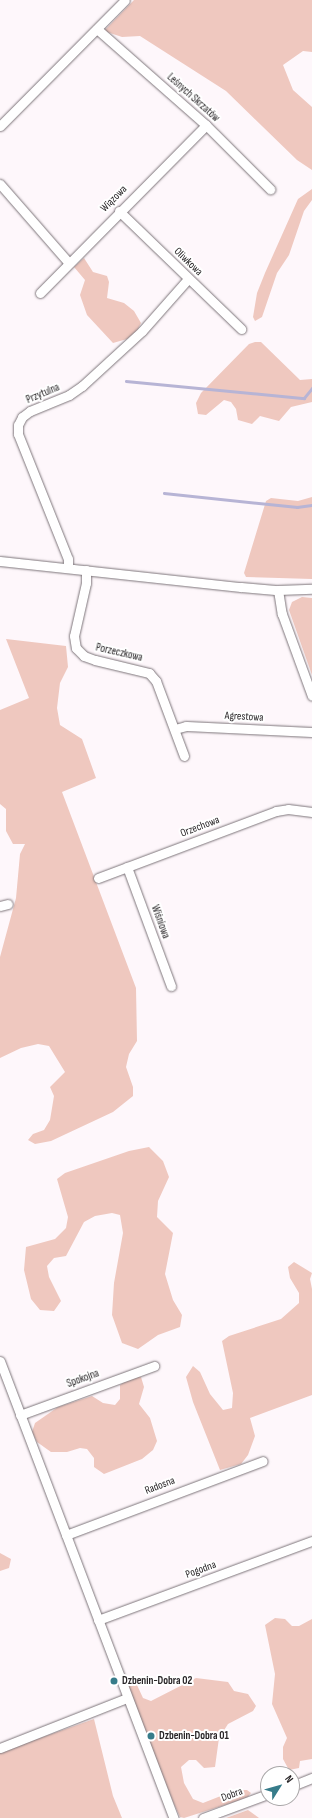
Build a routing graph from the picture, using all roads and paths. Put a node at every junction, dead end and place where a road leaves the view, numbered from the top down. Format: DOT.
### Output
graph roads {
  1 [pos="125,0"];
  2 [pos="97,29"];
  3 [pos="206,125"];
  4 [pos="0,126"];
  5 [pos="0,184"];
  6 [pos="270,189"];
  7 [pos="119,211"];
  8 [pos="68,262"];
  9 [pos="188,279"];
  10 [pos="40,293"];
  11 [pos="241,329"];
  12 [pos="0,561"];
  13 [pos="68,568"];
  14 [pos="86,570"];
  15 [pos="312,589"];
  16 [pos="278,590"];
  17 [pos="312,696"];
  18 [pos="175,729"];
  19 [pos="312,732"];
  20 [pos="184,756"];
  21 [pos="312,812"];
  22 [pos="127,867"];
  23 [pos="98,878"];
  24 [pos="171,986"];
  25 [pos="0,1361"];
  26 [pos="154,1366"];
  27 [pos="20,1415"];
  28 [pos="262,1460"];
  29 [pos="66,1535"];
  30 [pos="312,1541"];
  31 [pos="98,1620"];
  32 [pos="127,1698"];
  33 [pos="0,1748"];
  34 [pos="312,1778"];
  35 [pos="300,1783"];
  36 [pos="260,1797"];
  37 [pos="174,1818"];
  38 [pos="203,1818"];
  1 -- 2 [label="street"];
  2 -- 3 [label="street, Leśnych Skrzatów"];
  2 -- 4 [label="street"];
  3 -- 6 [label="street, Leśnych Skrzatów"];
  3 -- 7 [label="street, Wiązowa"];
  5 -- 8 [label="street"];
  7 -- 8 [label="street, Wiązowa"];
  7 -- 9 [label="street, Oliwkowa"];
  8 -- 10 [label="street, Wiązowa"];
  9 -- 11 [label="street, Oliwkowa"];
  9 -- 13 [label="street, Przytulna"];
  12 -- 13 [label="street"];
  13 -- 14 [label="street"];
  14 -- 16 [label="street"];
  14 -- 18 [label="street, Porzeczkowa"];
  15 -- 16 [label="street"];
  16 -- 17 [label="street"];
  18 -- 19 [label="street, Agrestowa"];
  18 -- 20 [label="street, Porzeczkowa"];
  21 -- 22 [label="street, Orzechowa"];
  22 -- 23 [label="street, Orzechowa"];
  22 -- 24 [label="street, Wiśniowa"];
  25 -- 27 [label="street"];
  26 -- 27 [label="street, Spokojna"];
  27 -- 29 [label="street"];
  28 -- 29 [label="street, Radosna"];
  29 -- 31 [label="street"];
  30 -- 31 [label="street, Pogodna"];
  31 -- 32 [label="street"];
  32 -- 33 [label="street"];
  32 -- 37 [label="street"];
  34 -- 35 [label="street"];
  36 -- 38 [label="street, Dobra"];
}
